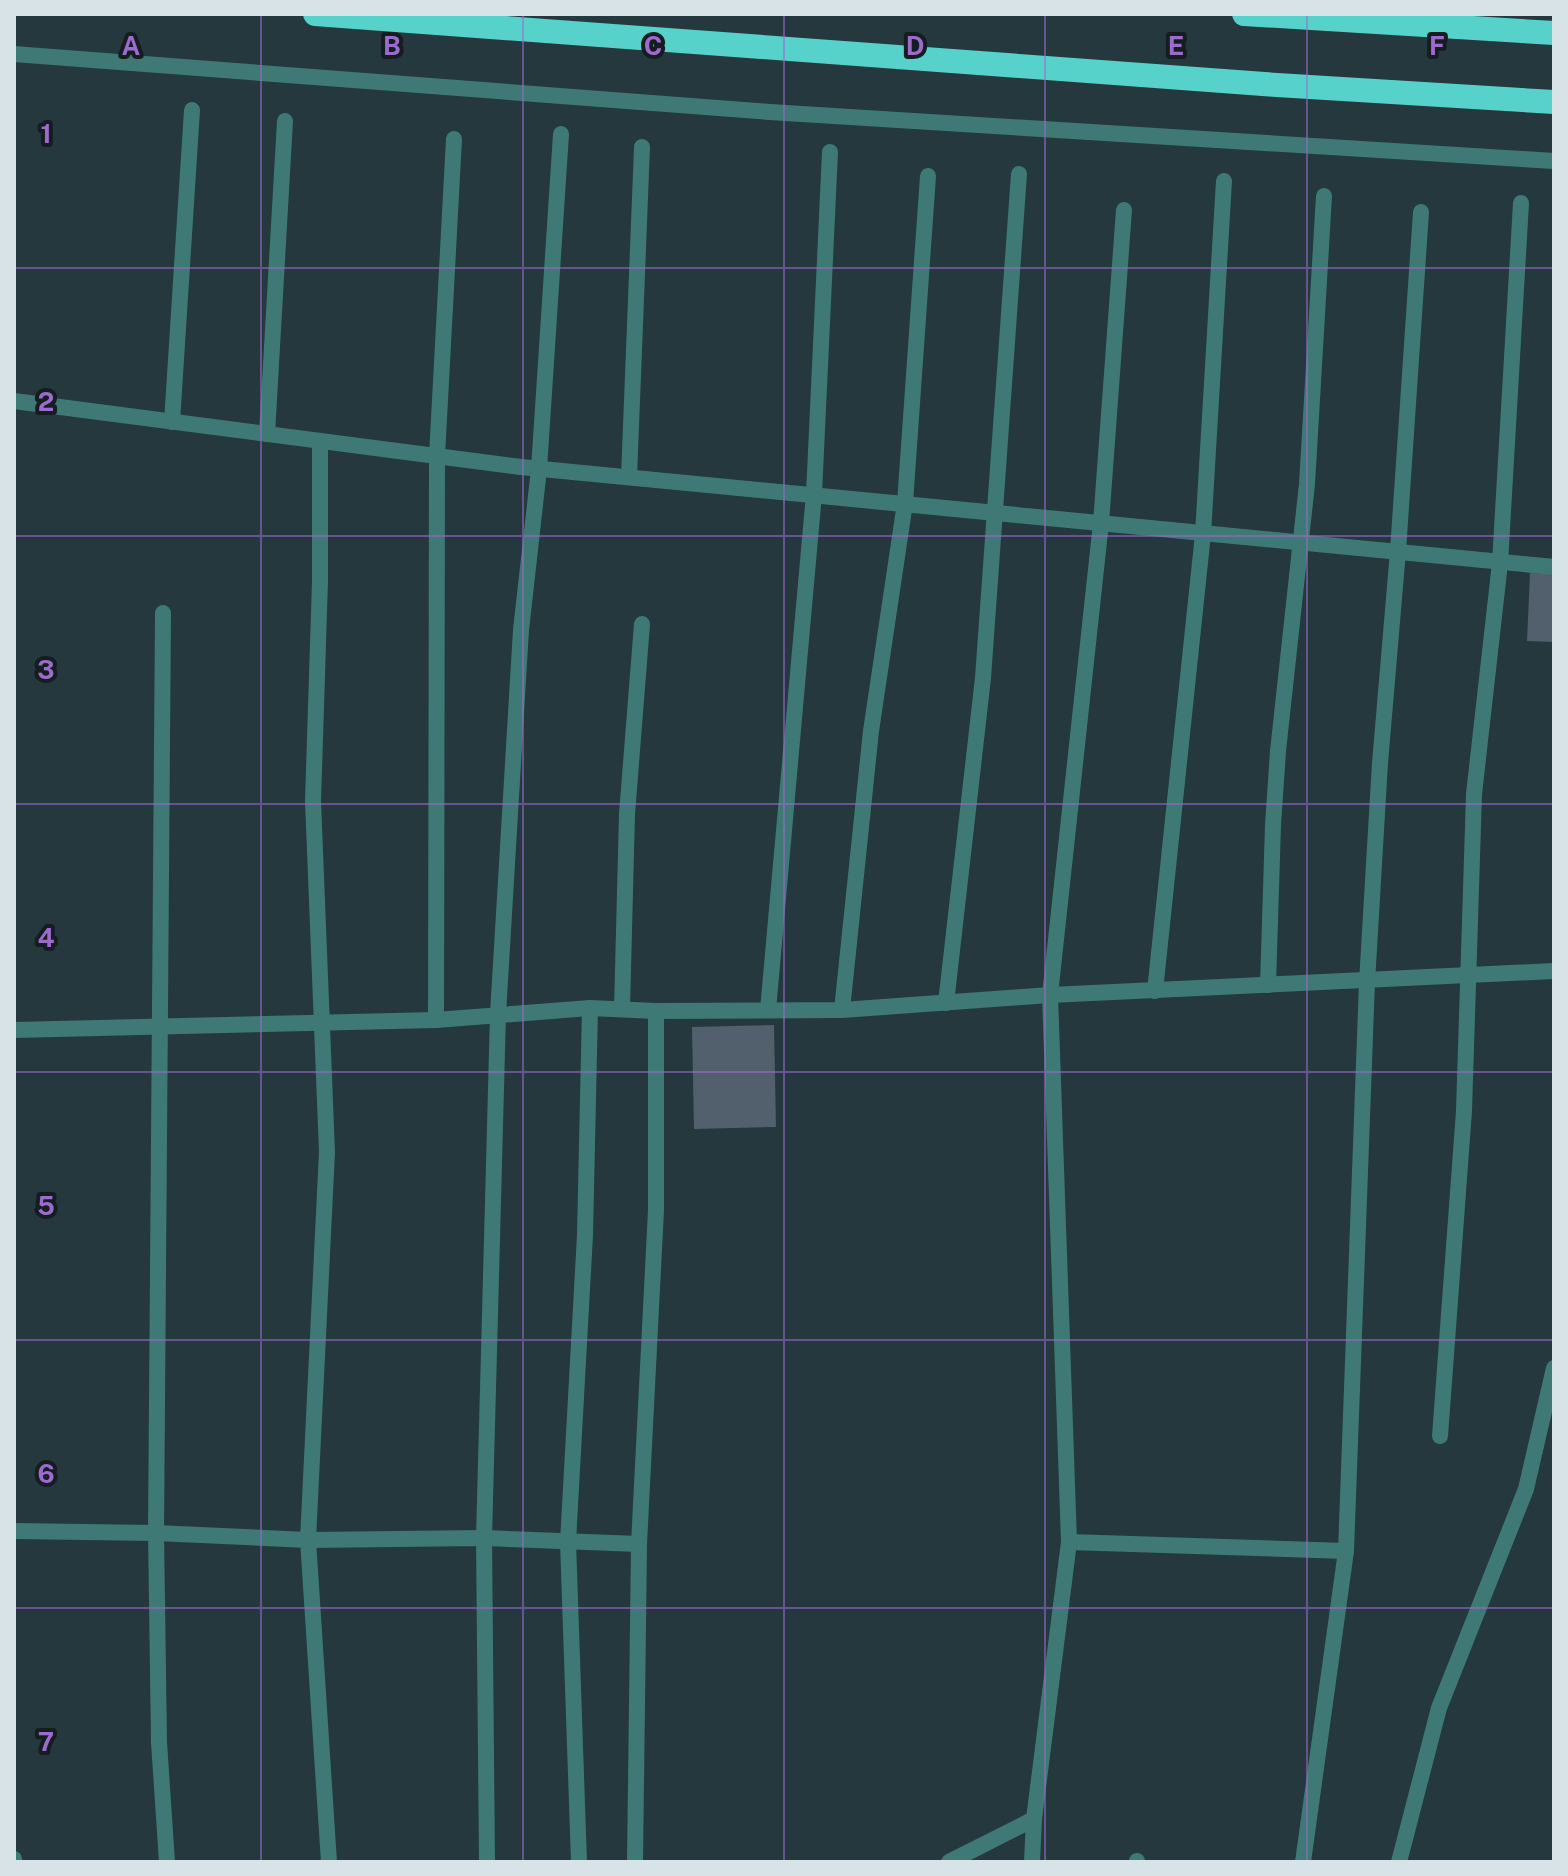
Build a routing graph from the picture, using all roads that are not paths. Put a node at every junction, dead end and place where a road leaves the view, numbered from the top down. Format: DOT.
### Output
graph roads {
  1 [pos="315,14"];
  2 [pos="1244,14"];
  3 [pos="1554,33"];
  4 [pos="14,54"];
  5 [pos="1554,102"];
  6 [pos="192,110"];
  7 [pos="285,121"];
  8 [pos="561,134"];
  9 [pos="454,139"];
  10 [pos="642,147"];
  11 [pos="830,152"];
  12 [pos="1554,161"];
  13 [pos="1019,174"];
  14 [pos="928,176"];
  15 [pos="1224,181"];
  16 [pos="1324,196"];
  17 [pos="1521,203"];
  18 [pos="1124,210"];
  19 [pos="1421,212"];
  20 [pos="14,401"];
  21 [pos="172,422"];
  22 [pos="267,434"];
  23 [pos="320,441"];
  24 [pos="437,456"];
  25 [pos="539,469"];
  26 [pos="629,477"];
  27 [pos="814,494"];
  28 [pos="905,503"];
  29 [pos="995,513"];
  30 [pos="1101,523"];
  31 [pos="1203,534"];
  32 [pos="1300,544"];
  33 [pos="1398,551"];
  34 [pos="1500,563"];
  35 [pos="1554,567"];
  36 [pos="163,613"];
  37 [pos="642,624"];
  38 [pos="1554,971"];
  39 [pos="1470,974"];
  40 [pos="1367,982"];
  41 [pos="1268,985"];
  42 [pos="1155,991"];
  43 [pos="1050,995"];
  44 [pos="946,1003"];
  45 [pos="590,1008"];
  46 [pos="622,1009"];
  47 [pos="768,1010"];
  48 [pos="842,1010"];
  49 [pos="656,1011"];
  50 [pos="498,1014"];
  51 [pos="436,1020"];
  52 [pos="321,1023"];
  53 [pos="161,1028"];
  54 [pos="14,1030"];
  55 [pos="1554,1368"];
  56 [pos="1440,1436"];
  57 [pos="14,1531"];
  58 [pos="156,1533"];
  59 [pos="484,1538"];
  60 [pos="308,1540"];
  61 [pos="568,1542"];
  62 [pos="1069,1542"];
  63 [pos="639,1544"];
  64 [pos="1346,1551"];
  65 [pos="1034,1819"];
  66 [pos="167,1862"];
  67 [pos="329,1862"];
  68 [pos="487,1862"];
  69 [pos="579,1862"];
  70 [pos="635,1862"];
  71 [pos="949,1862"];
  72 [pos="1032,1862"];
  73 [pos="1303,1862"];
  74 [pos="1399,1862"];
  1 -- 5 [label="highway"];
  2 -- 3 [label="highway"];
  4 -- 12 [label="street"];
  6 -- 21 [label="street"];
  7 -- 22 [label="street"];
  8 -- 25 [label="street"];
  9 -- 24 [label="street"];
  10 -- 26 [label="street"];
  11 -- 27 [label="street"];
  13 -- 29 [label="street"];
  14 -- 28 [label="street"];
  15 -- 31 [label="street"];
  16 -- 32 [label="street"];
  17 -- 34 [label="street"];
  18 -- 30 [label="street"];
  19 -- 33 [label="street"];
  20 -- 21 [label="street"];
  21 -- 22 [label="street"];
  22 -- 23 [label="street"];
  23 -- 24 [label="street"];
  23 -- 52 [label="street"];
  24 -- 25 [label="street"];
  24 -- 51 [label="street"];
  25 -- 26 [label="street"];
  25 -- 50 [label="street"];
  26 -- 27 [label="street"];
  27 -- 28 [label="street"];
  27 -- 47 [label="street"];
  28 -- 29 [label="street"];
  28 -- 48 [label="street"];
  29 -- 30 [label="street"];
  29 -- 44 [label="street"];
  30 -- 31 [label="street"];
  30 -- 43 [label="street"];
  31 -- 32 [label="street"];
  31 -- 42 [label="street"];
  32 -- 33 [label="street"];
  32 -- 41 [label="street"];
  33 -- 34 [label="street"];
  33 -- 40 [label="street"];
  34 -- 35 [label="street"];
  34 -- 39 [label="street"];
  36 -- 53 [label="street"];
  37 -- 46 [label="street"];
  38 -- 39 [label="street"];
  39 -- 40 [label="street"];
  39 -- 56 [label="street"];
  40 -- 41 [label="street"];
  40 -- 64 [label="street"];
  41 -- 42 [label="street"];
  42 -- 43 [label="street"];
  43 -- 44 [label="street"];
  43 -- 62 [label="street"];
  44 -- 48 [label="street"];
  45 -- 46 [label="street"];
  45 -- 50 [label="street"];
  45 -- 61 [label="street"];
  46 -- 49 [label="street"];
  47 -- 48 [label="street"];
  47 -- 49 [label="street"];
  49 -- 63 [label="street"];
  50 -- 51 [label="street"];
  50 -- 59 [label="street"];
  51 -- 52 [label="street"];
  52 -- 53 [label="street"];
  52 -- 60 [label="street"];
  53 -- 54 [label="street"];
  53 -- 58 [label="street"];
  55 -- 74 [label="street"];
  57 -- 58 [label="street"];
  58 -- 60 [label="street"];
  58 -- 66 [label="street"];
  59 -- 60 [label="street"];
  59 -- 61 [label="street"];
  59 -- 68 [label="street"];
  60 -- 67 [label="street"];
  61 -- 63 [label="street"];
  61 -- 69 [label="street"];
  62 -- 64 [label="street"];
  62 -- 65 [label="street"];
  63 -- 70 [label="street"];
  64 -- 73 [label="street"];
  65 -- 71 [label="street"];
  65 -- 72 [label="street"];
}
